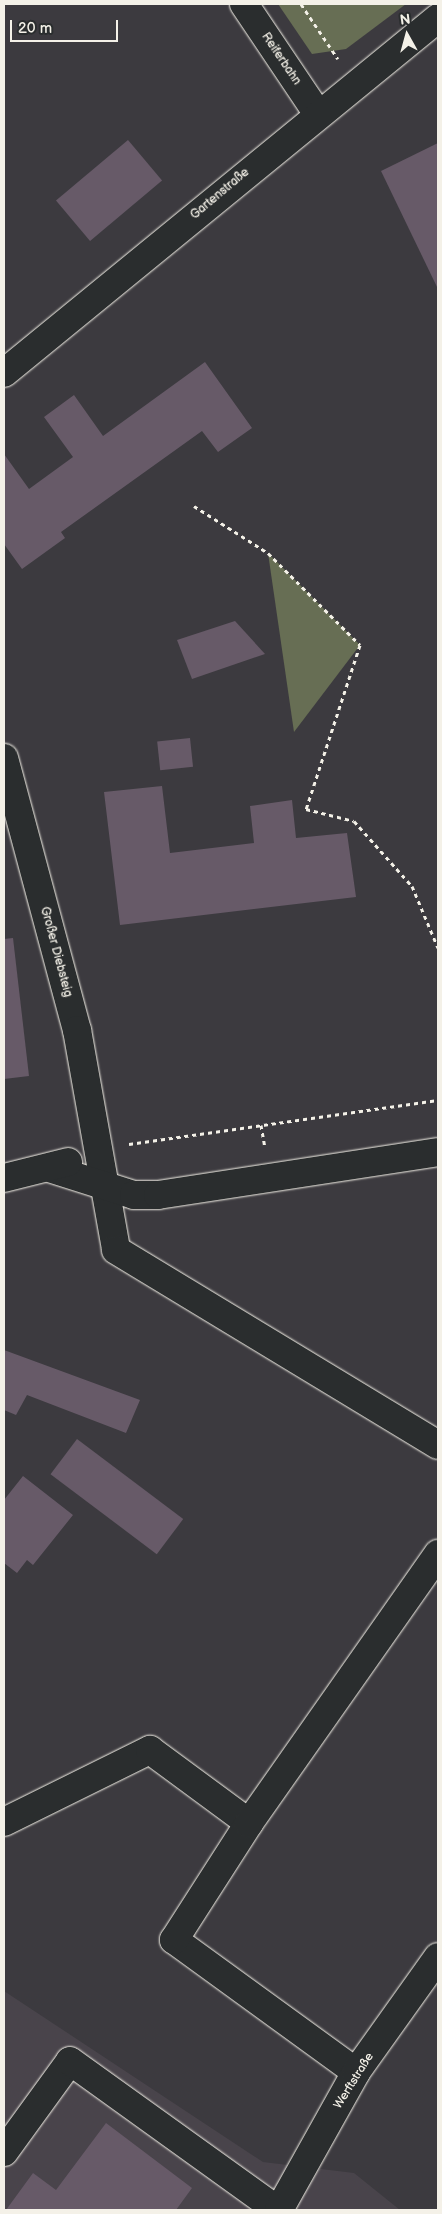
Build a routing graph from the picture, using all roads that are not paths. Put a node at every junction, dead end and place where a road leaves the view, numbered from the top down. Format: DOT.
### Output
graph roads {
  1 [pos="244,4"];
  2 [pos="432,4"];
  3 [pos="438,13"];
  4 [pos="438,18"];
  5 [pos="318,114"];
  6 [pos="4,373"];
  7 [pos="4,758"];
  8 [pos="98,1149"];
  9 [pos="438,1152"];
  10 [pos="52,1169"];
  11 [pos="4,1178"];
  12 [pos="105,1184"];
  13 [pos="438,1446"];
  14 [pos="438,1554"];
  15 [pos="4,1822"];
  16 [pos="249,1823"];
  17 [pos="438,1957"];
  18 [pos="356,2072"];
  19 [pos="4,2152"];
  20 [pos="278,2210"];
  1 -- 5 [label="street, Reiferbahn"];
  2 -- 3 [label="street"];
  4 -- 5 [label="street, Gartenstraße"];
  5 -- 6 [label="street, Gartenstraße"];
  7 -- 8 [label="street, Großer Diebsteig"];
  8 -- 10 [label="street"];
  8 -- 12 [label="street, Großer Diebsteig"];
  9 -- 12 [label="street"];
  10 -- 11 [label="street"];
  10 -- 12 [label="street"];
  12 -- 13 [label="street, Großer Diebsteig"];
  14 -- 16 [label="street"];
  15 -- 16 [label="street"];
  16 -- 18 [label="street"];
  17 -- 18 [label="street, Werftstraße"];
  18 -- 20 [label="street, Werftstraße"];
  19 -- 20 [label="street"];
}
